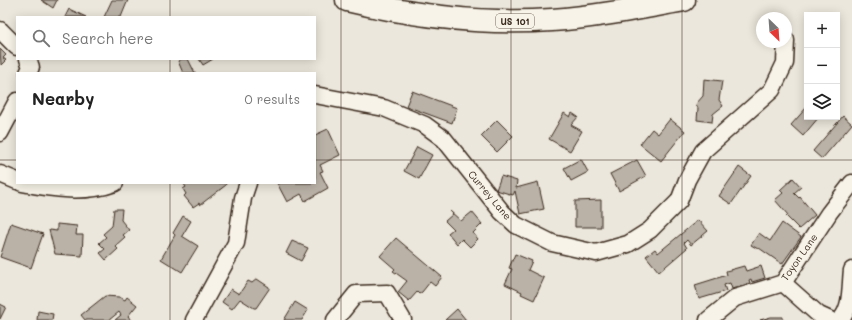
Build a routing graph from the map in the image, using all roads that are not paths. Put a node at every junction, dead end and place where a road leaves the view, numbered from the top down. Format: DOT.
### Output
graph roads {
  1 [pos="346,0"];
  2 [pos="684,0"];
  3 [pos="0,30"];
  4 [pos="16,46"];
  5 [pos="786,48"];
  6 [pos="28,60"];
  7 [pos="29,72"];
  8 [pos="316,95"];
  9 [pos="16,103"];
  10 [pos="0,133"];
  11 [pos="0,174"];
  12 [pos="16,181"];
  13 [pos="852,183"];
  14 [pos="27,184"];
  15 [pos="112,184"];
  16 [pos="248,184"];
  17 [pos="852,270"];
  18 [pos="783,283"];
  19 [pos="194,320"];
  20 [pos="335,320"];
  21 [pos="403,320"];
  22 [pos="708,320"];
  23 [pos="830,320"];
  24 [pos="840,320"];
  1 -- 2 [label="highway, US 101"];
  3 -- 4 [label="street"];
  5 -- 8 [label="street, Currey Lane"];
  6 -- 7 [label="street"];
  9 -- 10 [label="street"];
  11 -- 12 [label="street"];
  13 -- 18 [label="street, Toyon Lane"];
  14 -- 15 [label="street"];
  16 -- 19 [label="street"];
  17 -- 24 [label="street"];
  18 -- 22 [label="street, Toyon Lane"];
  18 -- 23 [label="street"];
  20 -- 21 [label="street"];
}
